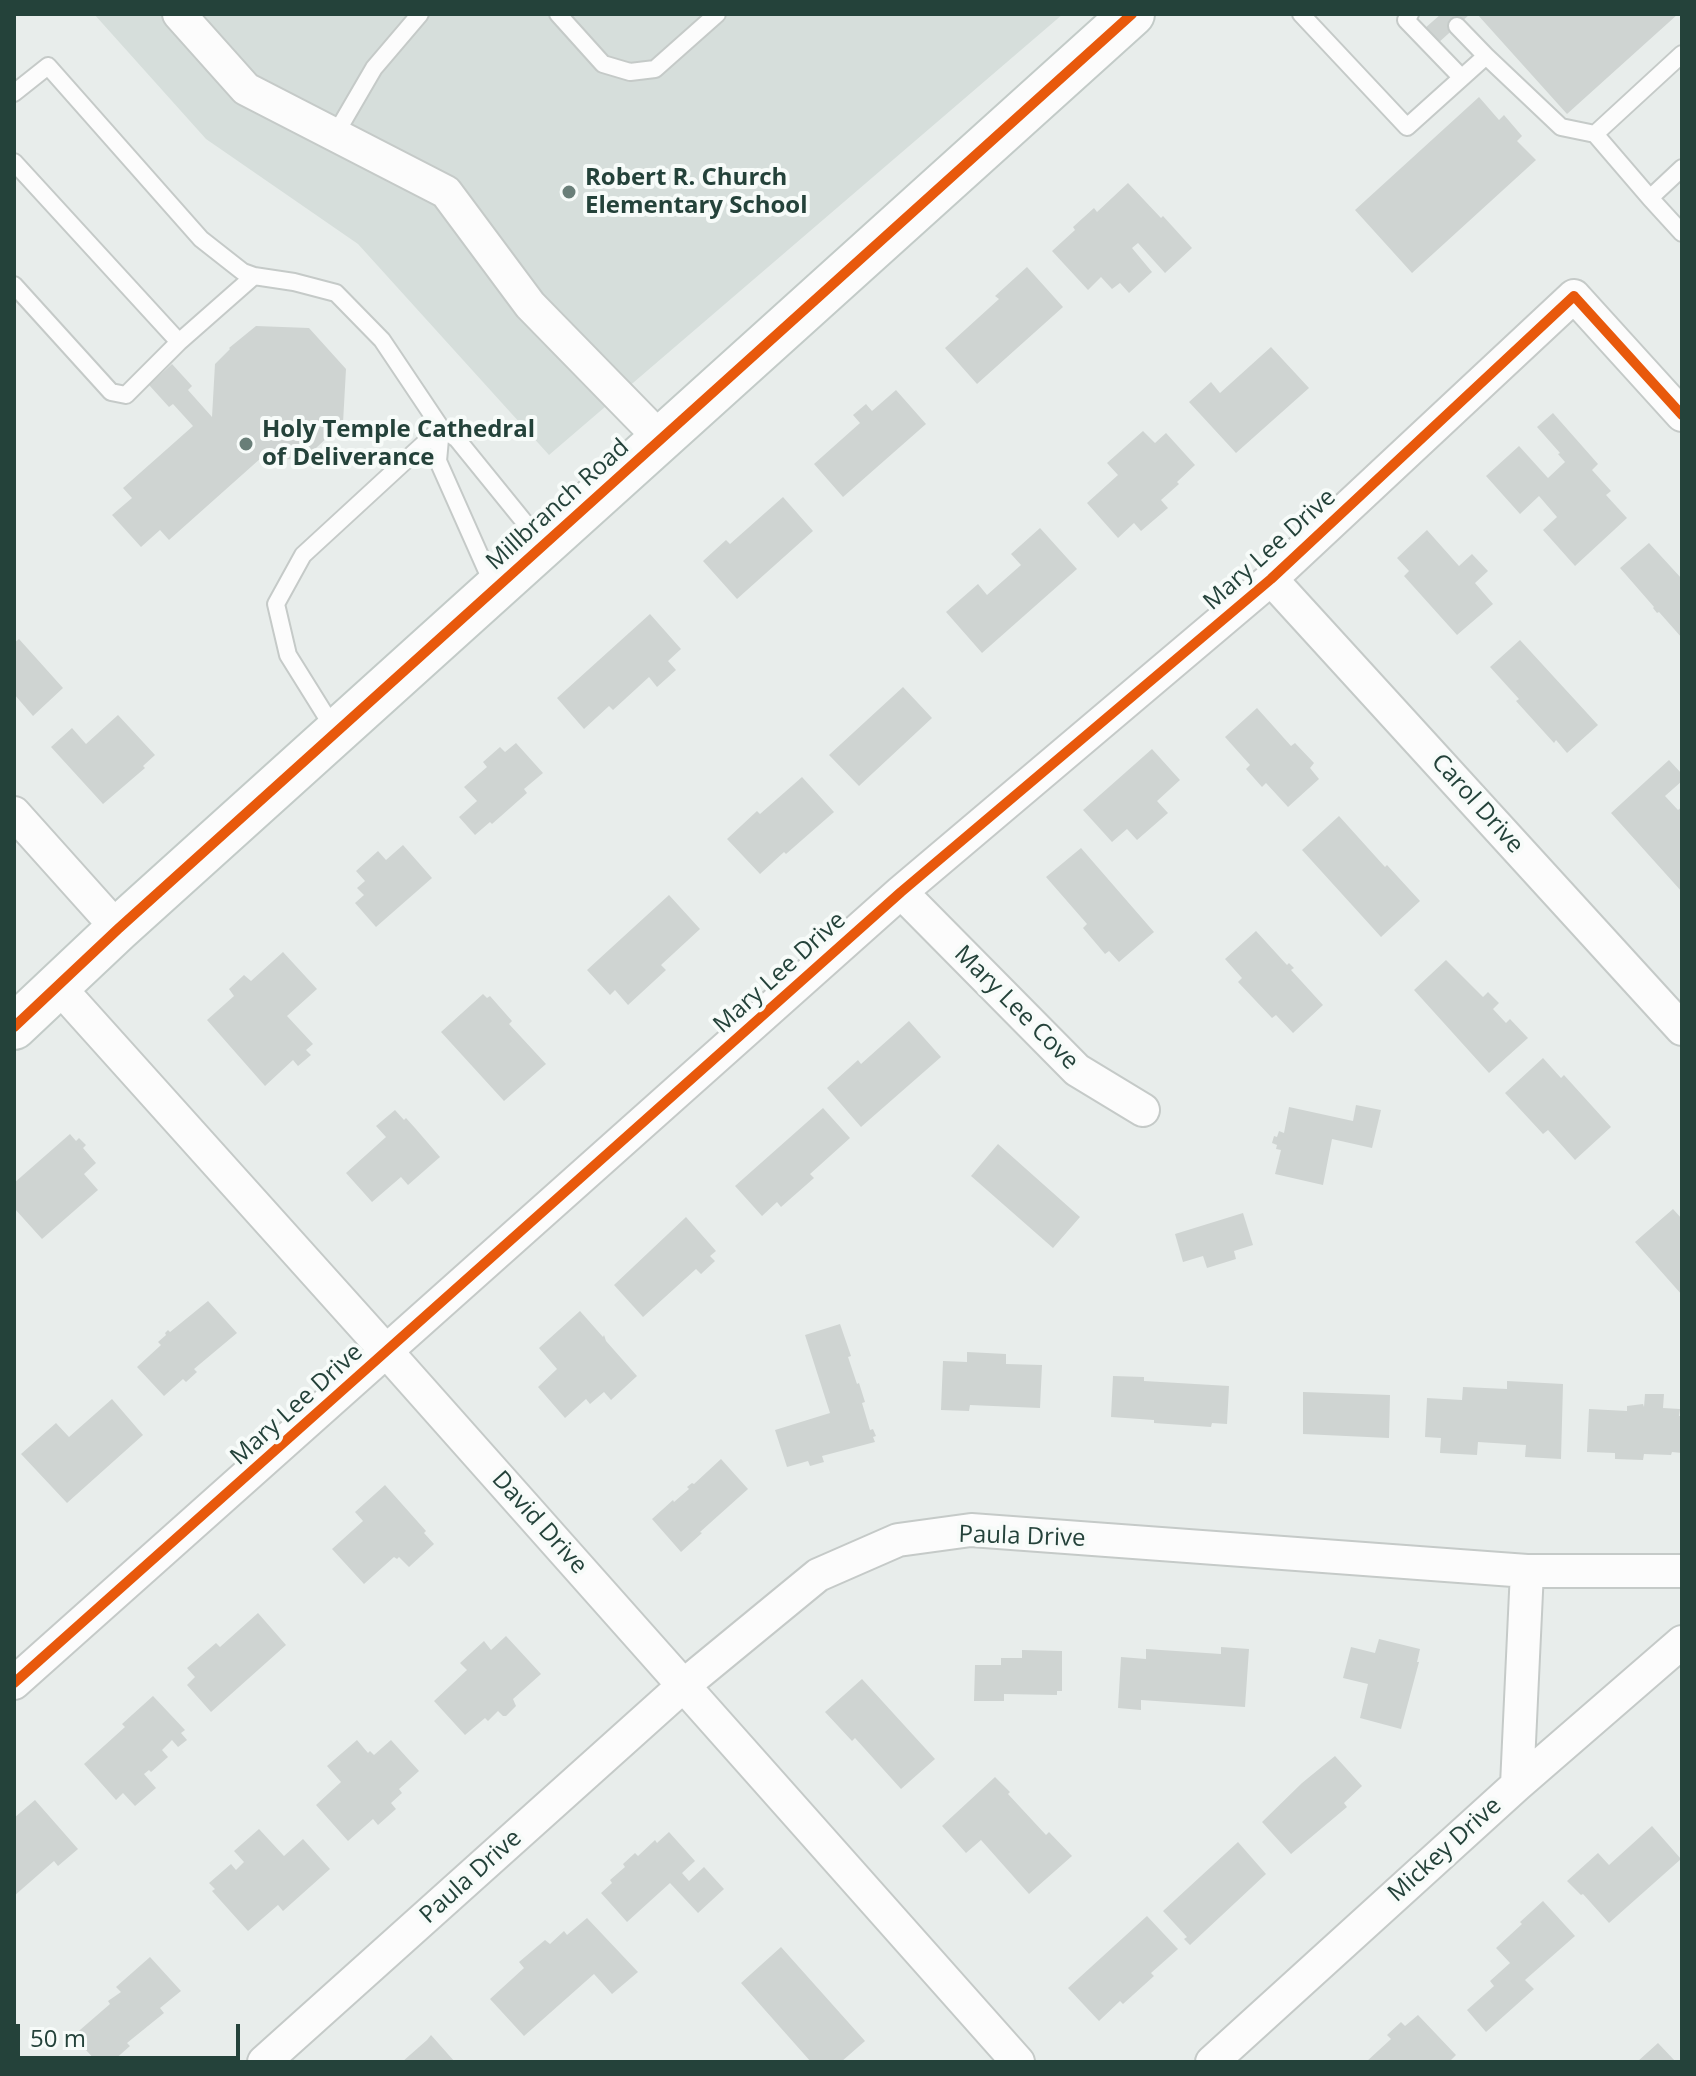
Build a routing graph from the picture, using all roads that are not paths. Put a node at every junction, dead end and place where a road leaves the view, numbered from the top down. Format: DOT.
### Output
graph roads {
  1 [pos="179,14"];
  2 [pos="420,14"];
  3 [pos="558,14"];
  4 [pos="717,14"];
  5 [pos="1132,14"];
  6 [pos="1301,14"];
  7 [pos="1410,14"];
  8 [pos="1457,26"];
  9 [pos="1682,54"];
  10 [pos="1486,56"];
  11 [pos="1461,77"];
  12 [pos="14,93"];
  13 [pos="1595,134"];
  14 [pos="335,135"];
  15 [pos="14,162"];
  16 [pos="1682,168"];
  17 [pos="1650,198"];
  18 [pos="1682,233"];
  19 [pos="254,276"];
  20 [pos="14,285"];
  21 [pos="179,342"];
  22 [pos="1682,415"];
  23 [pos="441,428"];
  24 [pos="661,439"];
  25 [pos="543,545"];
  26 [pos="1271,579"];
  27 [pos="495,589"];
  28 [pos="336,732"];
  29 [pos="14,813"];
  30 [pos="901,892"];
  31 [pos="118,929"];
  32 [pos="58,986"];
  33 [pos="14,1027"];
  34 [pos="1682,1029"];
  35 [pos="1143,1110"];
  36 [pos="387,1352"];
  37 [pos="1527,1571"];
  38 [pos="1682,1571"];
  39 [pos="1682,1642"];
  40 [pos="14,1683"];
  41 [pos="683,1686"];
  42 [pos="1517,1785"];
  43 [pos="264,2062"];
  44 [pos="1018,2062"];
  45 [pos="1212,2062"];
  1 -- 14 [label="street"];
  2 -- 14 [label="lane"];
  3 -- 4 [label="lane"];
  5 -- 24 [label="main road, Millbranch Road"];
  6 -- 11 [label="lane"];
  7 -- 11 [label="lane"];
  8 -- 10 [label="lane"];
  9 -- 13 [label="lane"];
  10 -- 11 [label="lane"];
  10 -- 13 [label="lane"];
  12 -- 19 [label="lane"];
  13 -- 17 [label="lane"];
  14 -- 24 [label="street"];
  15 -- 21 [label="lane"];
  16 -- 17 [label="lane"];
  17 -- 18 [label="lane"];
  19 -- 21 [label="lane"];
  19 -- 23 [label="lane"];
  20 -- 21 [label="lane"];
  22 -- 26 [label="street, Mary Lee Drive"];
  23 -- 25 [label="lane"];
  23 -- 27 [label="lane"];
  23 -- 28 [label="lane"];
  24 -- 25 [label="main road, Millbranch Road"];
  25 -- 27 [label="main road, Millbranch Road"];
  26 -- 30 [label="street, Mary Lee Drive"];
  26 -- 34 [label="street, Carol Drive"];
  27 -- 28 [label="main road, Millbranch Road"];
  28 -- 31 [label="main road, Millbranch Road"];
  29 -- 31 [label="street"];
  30 -- 35 [label="street, Mary Lee Cove"];
  30 -- 36 [label="street, Mary Lee Drive"];
  31 -- 32 [label="main road, Millbranch Road"];
  32 -- 33 [label="main road, Millbranch Road"];
  32 -- 36 [label="street, David Drive"];
  36 -- 40 [label="street, Mary Lee Drive"];
  36 -- 41 [label="street, David Drive"];
  37 -- 38 [label="street, Paula Drive"];
  37 -- 41 [label="street, Paula Drive"];
  37 -- 42 [label="street"];
  39 -- 42 [label="street, Mickey Drive"];
  41 -- 43 [label="street, Paula Drive"];
  41 -- 44 [label="street, David Drive"];
  42 -- 45 [label="street, Mickey Drive"];
}
